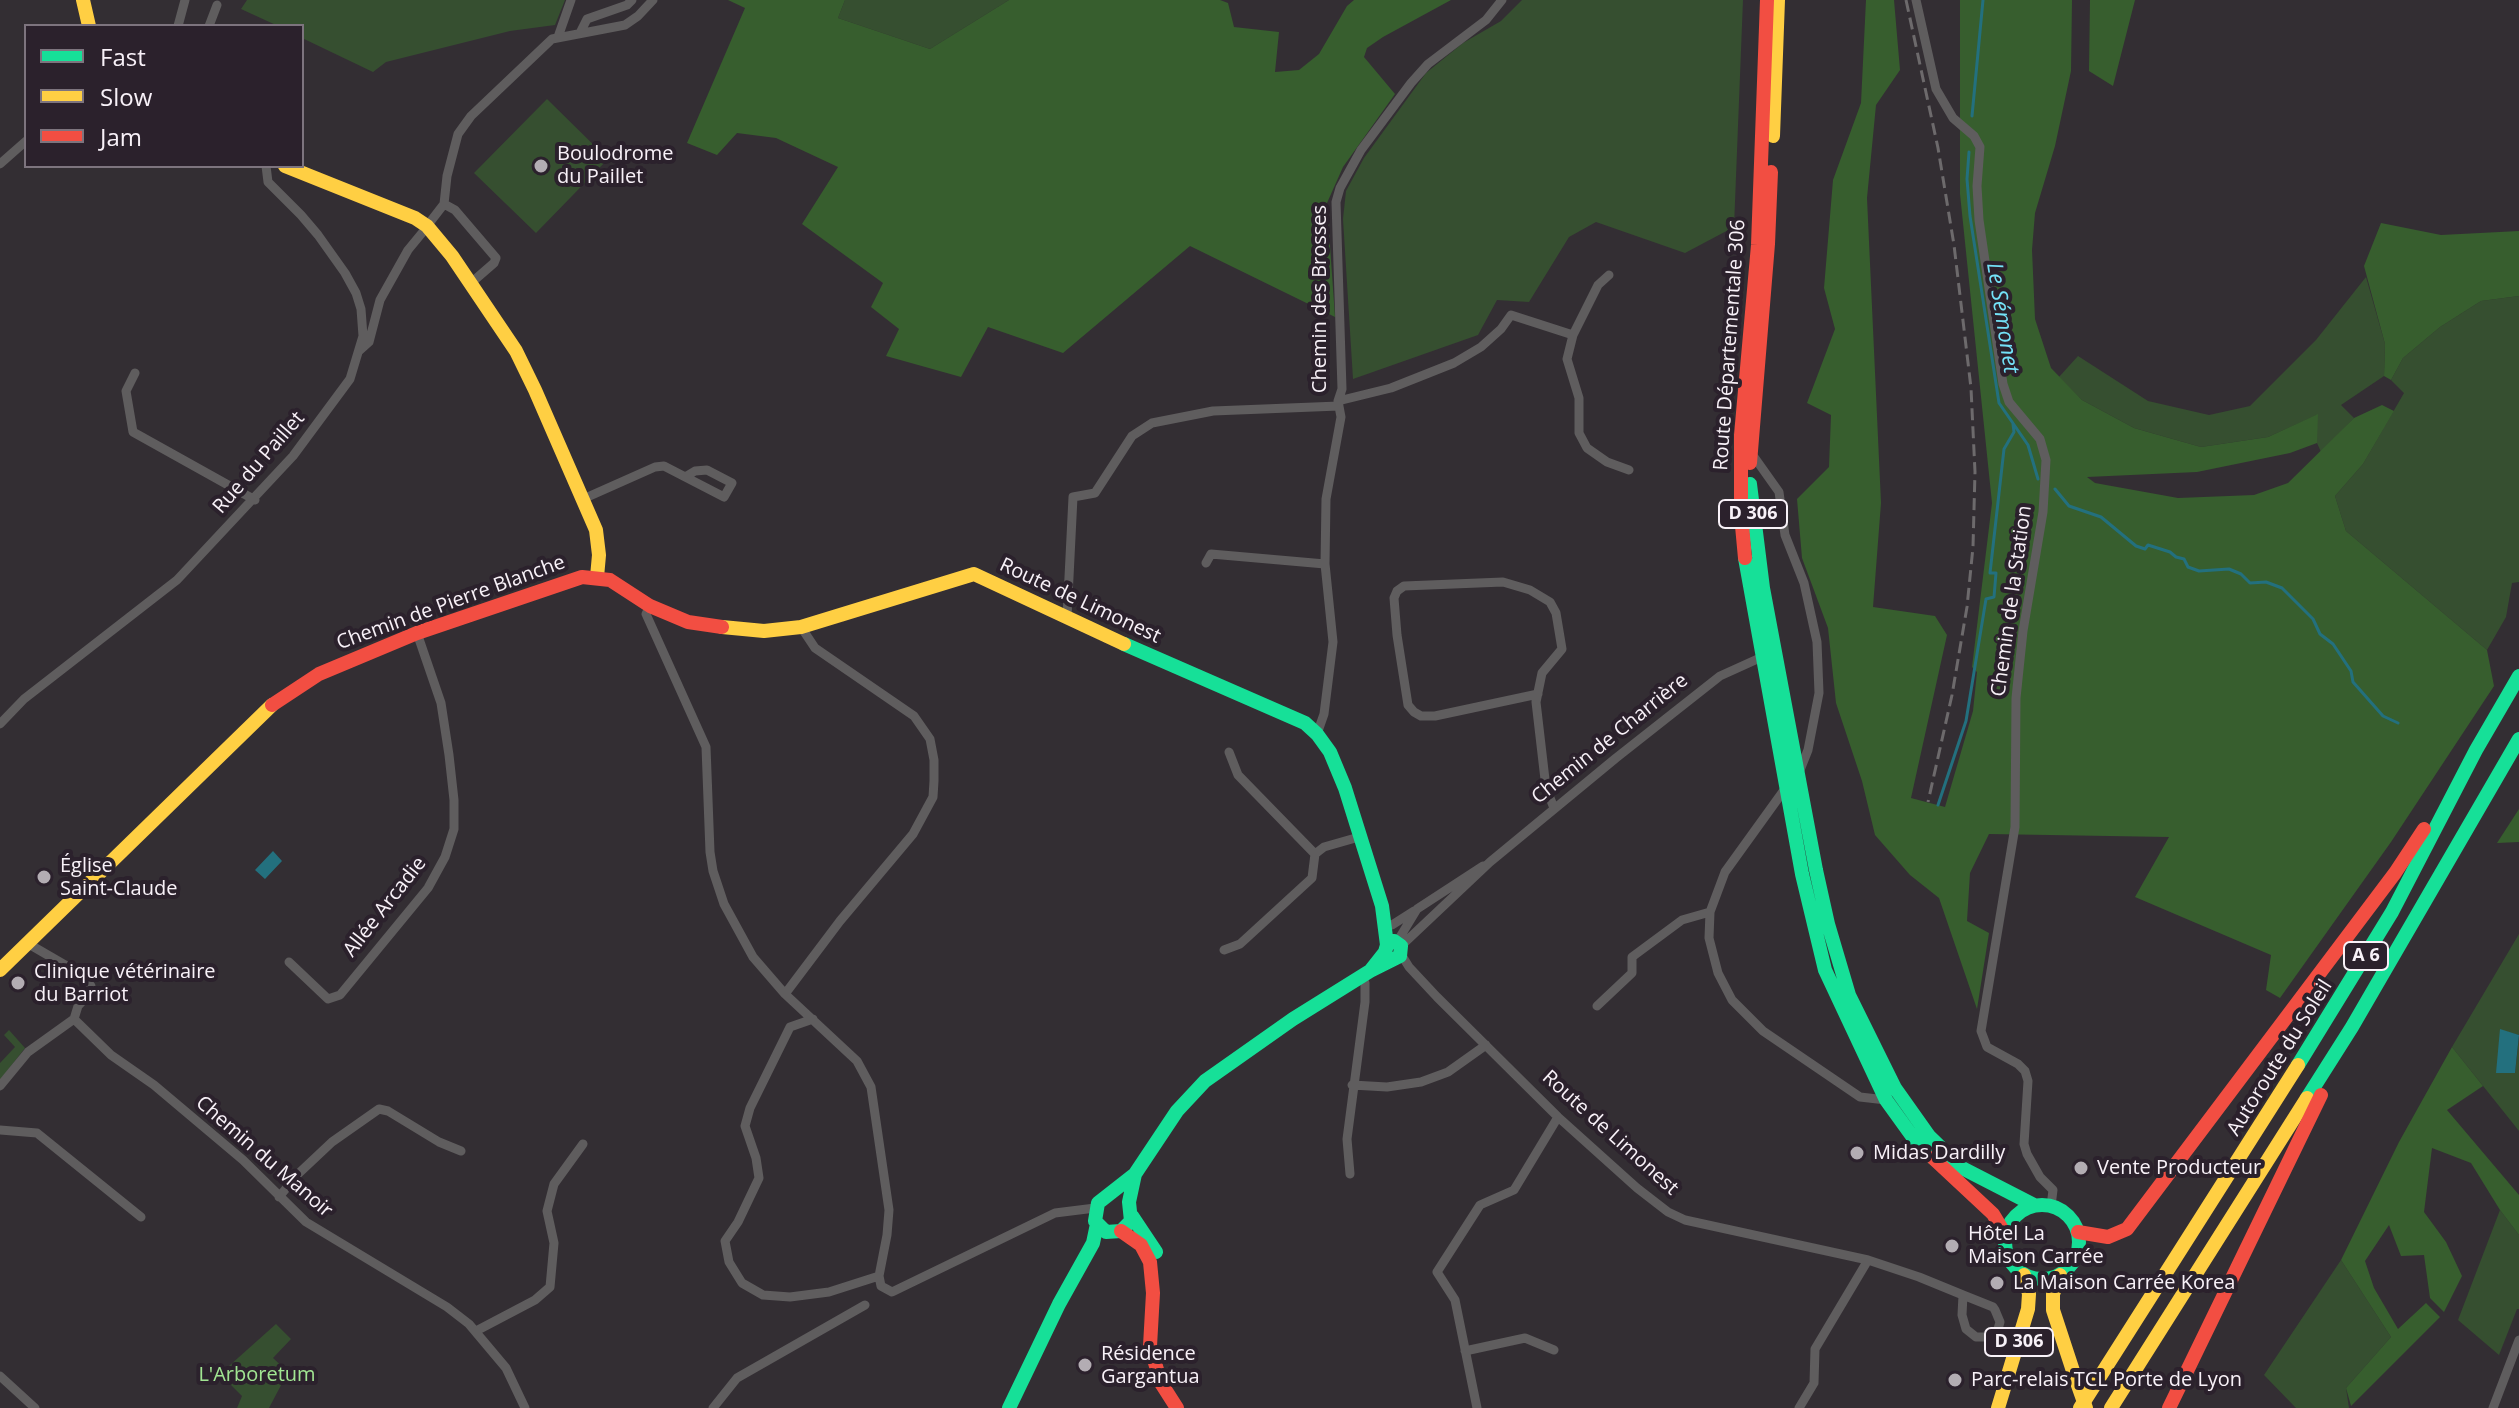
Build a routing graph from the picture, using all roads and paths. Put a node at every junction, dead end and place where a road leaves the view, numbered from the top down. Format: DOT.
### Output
graph roads {
  1 [pos="83,0"];
  2 [pos="185,0"];
  3 [pos="571,0"];
  4 [pos="632,0"];
  5 [pos="653,0"];
  6 [pos="1502,0"];
  7 [pos="1767,0"];
  8 [pos="1778,0"];
  9 [pos="1916,0"];
  10 [pos="217,5"];
  11 [pos="89,24"];
  12 [pos="179,24"];
  13 [pos="210,24"];
  14 [pos="580,33"];
  15 [pos="558,37"];
  16 [pos="24,143"];
  17 [pos="0,164"];
  18 [pos="266,168"];
  19 [pos="290,168"];
  20 [pos="444,204"];
  21 [pos="425,230"];
  22 [pos="1609,275"];
  23 [pos="471,283"];
  24 [pos="1573,335"];
  25 [pos="359,352"];
  26 [pos="135,373"];
  27 [pos="1338,404"];
  28 [pos="1750,449"];
  29 [pos="1629,470"];
  30 [pos="685,477"];
  31 [pos="583,499"];
  32 [pos="255,500"];
  33 [pos="1206,563"];
  34 [pos="1325,564"];
  35 [pos="597,577"];
  36 [pos="650,606"];
  37 [pos="1067,617"];
  38 [pos="801,627"];
  39 [pos="417,633"];
  40 [pos="1762,657"];
  41 [pos="2519,676"];
  42 [pos="1538,694"];
  43 [pos="0,724"];
  44 [pos="1317,734"];
  45 [pos="2519,739"];
  46 [pos="2476,750"];
  47 [pos="1229,752"];
  48 [pos="1798,774"];
  49 [pos="1787,786"];
  50 [pos="1554,808"];
  51 [pos="1359,837"];
  52 [pos="1315,854"];
  53 [pos="1490,862"];
  54 [pos="1382,906"];
  55 [pos="1417,909"];
  56 [pos="1710,912"];
  57 [pos="1392,925"];
  58 [pos="27,943"];
  59 [pos="1224,950"];
  60 [pos="1396,952"];
  61 [pos="289,962"];
  62 [pos="1,966"];
  63 [pos="1366,973"];
  64 [pos="785,994"];
  65 [pos="1597,1006"];
  66 [pos="813,1019"];
  67 [pos="78,1022"];
  68 [pos="2352,1027"];
  69 [pos="1486,1045"];
  70 [pos="1352,1085"];
  71 [pos="0,1086"];
  72 [pos="1886,1100"];
  73 [pos="1558,1117"];
  74 [pos="0,1130"];
  75 [pos="583,1144"];
  76 [pos="461,1151"];
  77 [pos="1135,1174"];
  78 [pos="1350,1174"];
  79 [pos="1107,1196"];
  80 [pos="279,1197"];
  81 [pos="2034,1205"];
  82 [pos="2051,1206"];
  83 [pos="1131,1211"];
  84 [pos="141,1217"];
  85 [pos="1095,1218"];
  86 [pos="1116,1232"];
  87 [pos="2078,1232"];
  88 [pos="2005,1234"];
  89 [pos="1093,1243"];
  90 [pos="1868,1260"];
  91 [pos="2024,1275"];
  92 [pos="2060,1275"];
  93 [pos="879,1276"];
  94 [pos="1963,1295"];
  95 [pos="865,1305"];
  96 [pos="1152,1309"];
  97 [pos="476,1331"];
  98 [pos="2519,1340"];
  99 [pos="1554,1350"];
  100 [pos="1465,1351"];
  101 [pos="0,1376"];
  102 [pos="35,1408"];
  103 [pos="525,1408"];
  104 [pos="713,1408"];
  105 [pos="1009,1408"];
  106 [pos="1177,1408"];
  107 [pos="1477,1408"];
  108 [pos="1799,1408"];
  109 [pos="1998,1408"];
  110 [pos="2083,1408"];
  111 [pos="2111,1408"];
  112 [pos="2169,1408"];
  113 [pos="2493,1408"];
  1 -- 11 [label="main road"];
  2 -- 12 [label="street"];
  3 -- 15 [label="street"];
  4 -- 14 [label="street"];
  5 -- 14 [label="street"];
  6 -- 27 [label="street, Chemin des Brosses"];
  7 -- 40 [label="main road, Route Départementale 306 / D 306"];
  8 -- 28 [label="main road, Route Départementale 306 / D 306"];
  9 -- 82 [label="street, Chemin de la Station"];
  10 -- 13 [label="street"];
  14 -- 15 [label="street"];
  15 -- 20 [label="street"];
  16 -- 17 [label="street"];
  18 -- 25 [label="street, Rue du Paillet"];
  19 -- 21 [label="main road"];
  20 -- 21 [label="street"];
  20 -- 23 [label="street"];
  21 -- 23 [label="main road"];
  21 -- 25 [label="street"];
  22 -- 24 [label="street"];
  23 -- 31 [label="main road"];
  24 -- 27 [label="street"];
  24 -- 29 [label="street"];
  25 -- 32 [label="street, Rue du Paillet"];
  26 -- 32 [label="street"];
  27 -- 34 [label="street, Chemin des Brosses"];
  27 -- 37 [label="street"];
  28 -- 48 [label="main road, Route Départementale 306 / D 306"];
  28 -- 48 [label="street, Route Départementale 306"];
  30 -- 31 [label="street"];
  31 -- 35 [label="main road"];
  32 -- 43 [label="street, Rue du Paillet"];
  33 -- 34 [label="street"];
  34 -- 44 [label="street, Chemin des Brosses"];
  35 -- 36 [label="main road, Route de Limonest"];
  35 -- 39 [label="main road, Chemin de Pierre Blanche"];
  36 -- 38 [label="main road, Route de Limonest"];
  36 -- 64 [label="street"];
  37 -- 38 [label="main road, Route de Limonest"];
  37 -- 44 [label="main road, Route de Limonest"];
  38 -- 64 [label="street"];
  39 -- 58 [label="main road, Chemin de Pierre Blanche"];
  39 -- 61 [label="street, Allée Arcadie"];
  40 -- 49 [label="main road, Route Départementale 306 / D 306"];
  40 -- 50 [label="street, Chemin de Charrière"];
  41 -- 46 [label="main road, Autoroute du Soleil / A 6"];
  42 -- 42 [label="street"];
  42 -- 50 [label="street"];
  44 -- 51 [label="main road, Route de Limonest"];
  45 -- 68 [label="main road, A 6"];
  46 -- 87 [label="main road"];
  46 -- 110 [label="main road, Autoroute du Soleil / A 6"];
  47 -- 52 [label="street"];
  48 -- 81 [label="main road, Route Départementale 306 / D 306"];
  49 -- 56 [label="street"];
  49 -- 72 [label="main road, Route Départementale 306 / D 306"];
  50 -- 53 [label="street, Chemin de Charrière"];
  51 -- 52 [label="street"];
  51 -- 54 [label="main road, Route de Limonest"];
  52 -- 59 [label="street"];
  53 -- 55 [label="street, Chemin de Charrière"];
  53 -- 60 [label="street, Chemin de Charrière"];
  54 -- 57 [label="main road, Route de Limonest"];
  54 -- 60 [label="main road, Route de Limonest"];
  55 -- 57 [label="street, Chemin de Charrière"];
  55 -- 60 [label="street, Chemin de Charrière"];
  56 -- 65 [label="street"];
  56 -- 72 [label="street"];
  57 -- 60 [label="main road, Route de Limonest"];
  58 -- 62 [label="main road, Chemin de Pierre Blanche"];
  58 -- 67 [label="street"];
  60 -- 63 [label="main road, Chemin de Charrière"];
  60 -- 69 [label="street, Route de Limonest"];
  63 -- 70 [label="street"];
  63 -- 77 [label="main road, Chemin de Charrière"];
  64 -- 66 [label="street"];
  66 -- 93 [label="street"];
  66 -- 93 [label="street"];
  67 -- 71 [label="street"];
  67 -- 80 [label="street, Chemin du Manoir"];
  68 -- 111 [label="main road, A 6"];
  68 -- 112 [label="main road"];
  69 -- 70 [label="street"];
  69 -- 73 [label="street, Route de Limonest"];
  70 -- 78 [label="street"];
  72 -- 88 [label="main road, Route Départementale 306 / D 306"];
  73 -- 90 [label="street, Route de Limonest"];
  73 -- 100 [label="street"];
  74 -- 84 [label="street"];
  75 -- 97 [label="street"];
  76 -- 80 [label="street"];
  77 -- 79 [label="main road, Chemin de Charrière"];
  77 -- 83 [label="main road, Chemin de Charrière"];
  79 -- 83 [label="main road"];
  79 -- 85 [label="main road"];
  80 -- 97 [label="street, Chemin du Manoir"];
  81 -- 82 [label="main road"];
  81 -- 88 [label="main road"];
  82 -- 87 [label="main road"];
  83 -- 86 [label="main road"];
  83 -- 96 [label="main road"];
  85 -- 86 [label="main road"];
  85 -- 89 [label="main road"];
  85 -- 93 [label="street"];
  86 -- 89 [label="main road"];
  86 -- 96 [label="main road"];
  87 -- 92 [label="main road"];
  88 -- 91 [label="main road"];
  89 -- 105 [label="main road"];
  90 -- 94 [label="street, Route de Limonest"];
  90 -- 108 [label="street"];
  91 -- 92 [label="main road"];
  91 -- 109 [label="main road, D 306"];
  92 -- 110 [label="main road, D 306, bridge"];
  94 -- 94 [label="street, Route de Limonest"];
  95 -- 104 [label="street"];
  96 -- 106 [label="main road"];
  97 -- 103 [label="street, Chemin du Manoir"];
  98 -- 113 [label="street"];
  99 -- 100 [label="street"];
  100 -- 107 [label="street"];
  101 -- 102 [label="street"];
}
